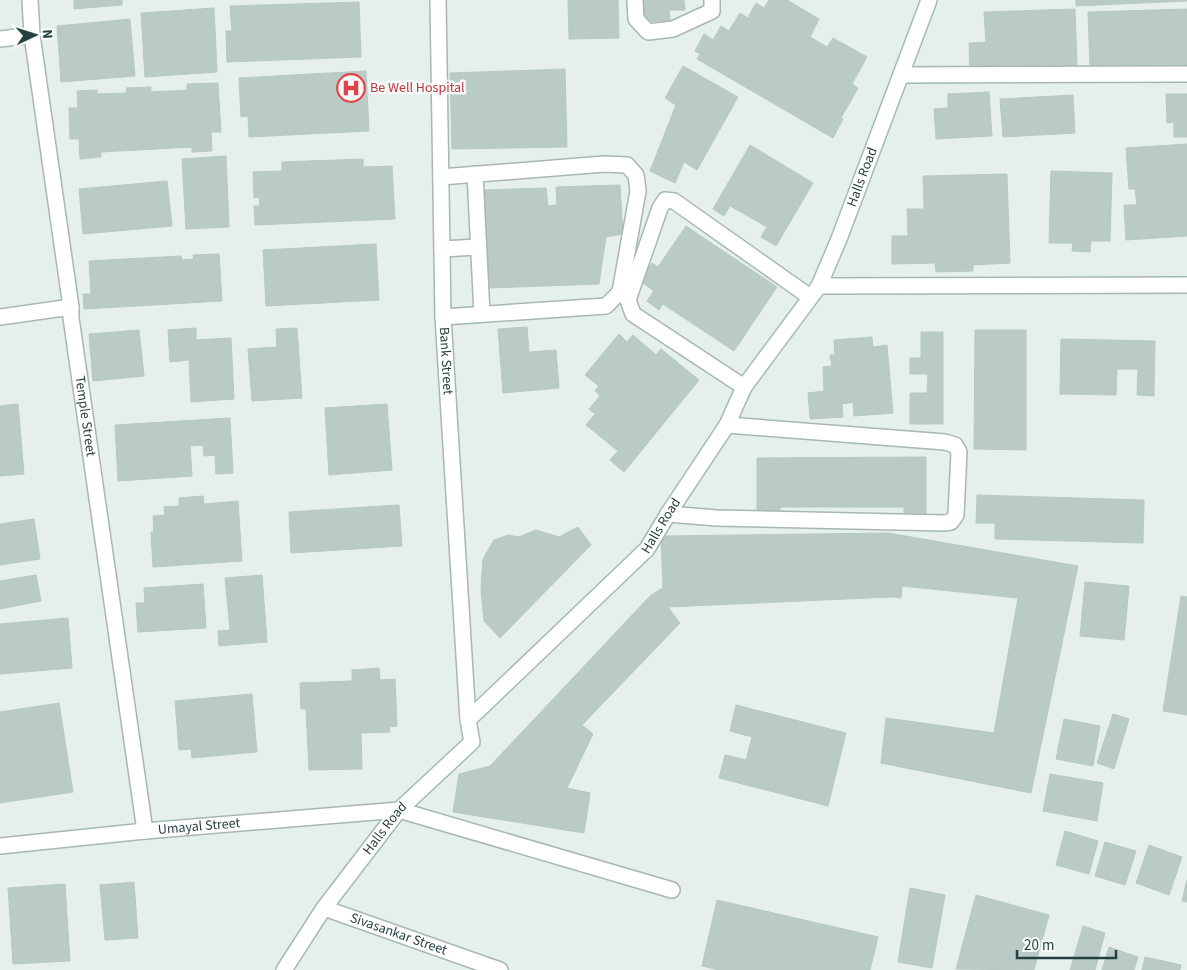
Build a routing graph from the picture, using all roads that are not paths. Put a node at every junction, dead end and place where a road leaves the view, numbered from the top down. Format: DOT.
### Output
graph roads {
  1 [pos="30,0"];
  2 [pos="438,0"];
  3 [pos="635,0"];
  4 [pos="712,0"];
  5 [pos="929,0"];
  6 [pos="32,35"];
  7 [pos="0,39"];
  8 [pos="1187,74"];
  9 [pos="901,75"];
  10 [pos="475,174"];
  11 [pos="441,177"];
  12 [pos="478,247"];
  13 [pos="442,249"];
  14 [pos="1187,285"];
  15 [pos="814,292"];
  16 [pos="71,307"];
  17 [pos="482,314"];
  18 [pos="0,316"];
  19 [pos="443,317"];
  20 [pos="744,387"];
  21 [pos="727,425"];
  22 [pos="668,514"];
  23 [pos="468,720"];
  24 [pos="399,810"];
  25 [pos="145,831"];
  26 [pos="0,846"];
  27 [pos="672,890"];
  28 [pos="324,908"];
  29 [pos="284,970"];
  30 [pos="500,970"];
  1 -- 6 [label="street, Temple Street"];
  2 -- 11 [label="street, Bank Street"];
  3 -- 4 [label="street"];
  5 -- 9 [label="street, Halls Road"];
  6 -- 7 [label="street"];
  6 -- 16 [label="street, Temple Street"];
  8 -- 9 [label="street"];
  9 -- 15 [label="street, Halls Road"];
  10 -- 11 [label="street"];
  10 -- 12 [label="street"];
  10 -- 17 [label="street"];
  11 -- 13 [label="street, Bank Street"];
  12 -- 13 [label="street"];
  12 -- 17 [label="street"];
  13 -- 19 [label="street, Bank Street"];
  14 -- 15 [label="street"];
  15 -- 20 [label="street, Halls Road"];
  15 -- 20 [label="street"];
  16 -- 18 [label="street"];
  16 -- 25 [label="street, Temple Street"];
  17 -- 19 [label="street"];
  19 -- 23 [label="street, Bank Street"];
  20 -- 21 [label="street, Halls Road"];
  21 -- 22 [label="street, Halls Road"];
  21 -- 22 [label="street"];
  22 -- 23 [label="street, Halls Road"];
  23 -- 24 [label="street, Halls Road"];
  24 -- 25 [label="street, Umayal Street"];
  24 -- 27 [label="street"];
  24 -- 28 [label="street, Halls Road"];
  25 -- 26 [label="street, Umayal Street"];
  28 -- 29 [label="street, Halls Road"];
  28 -- 30 [label="street, Sivasankar Street"];
}
